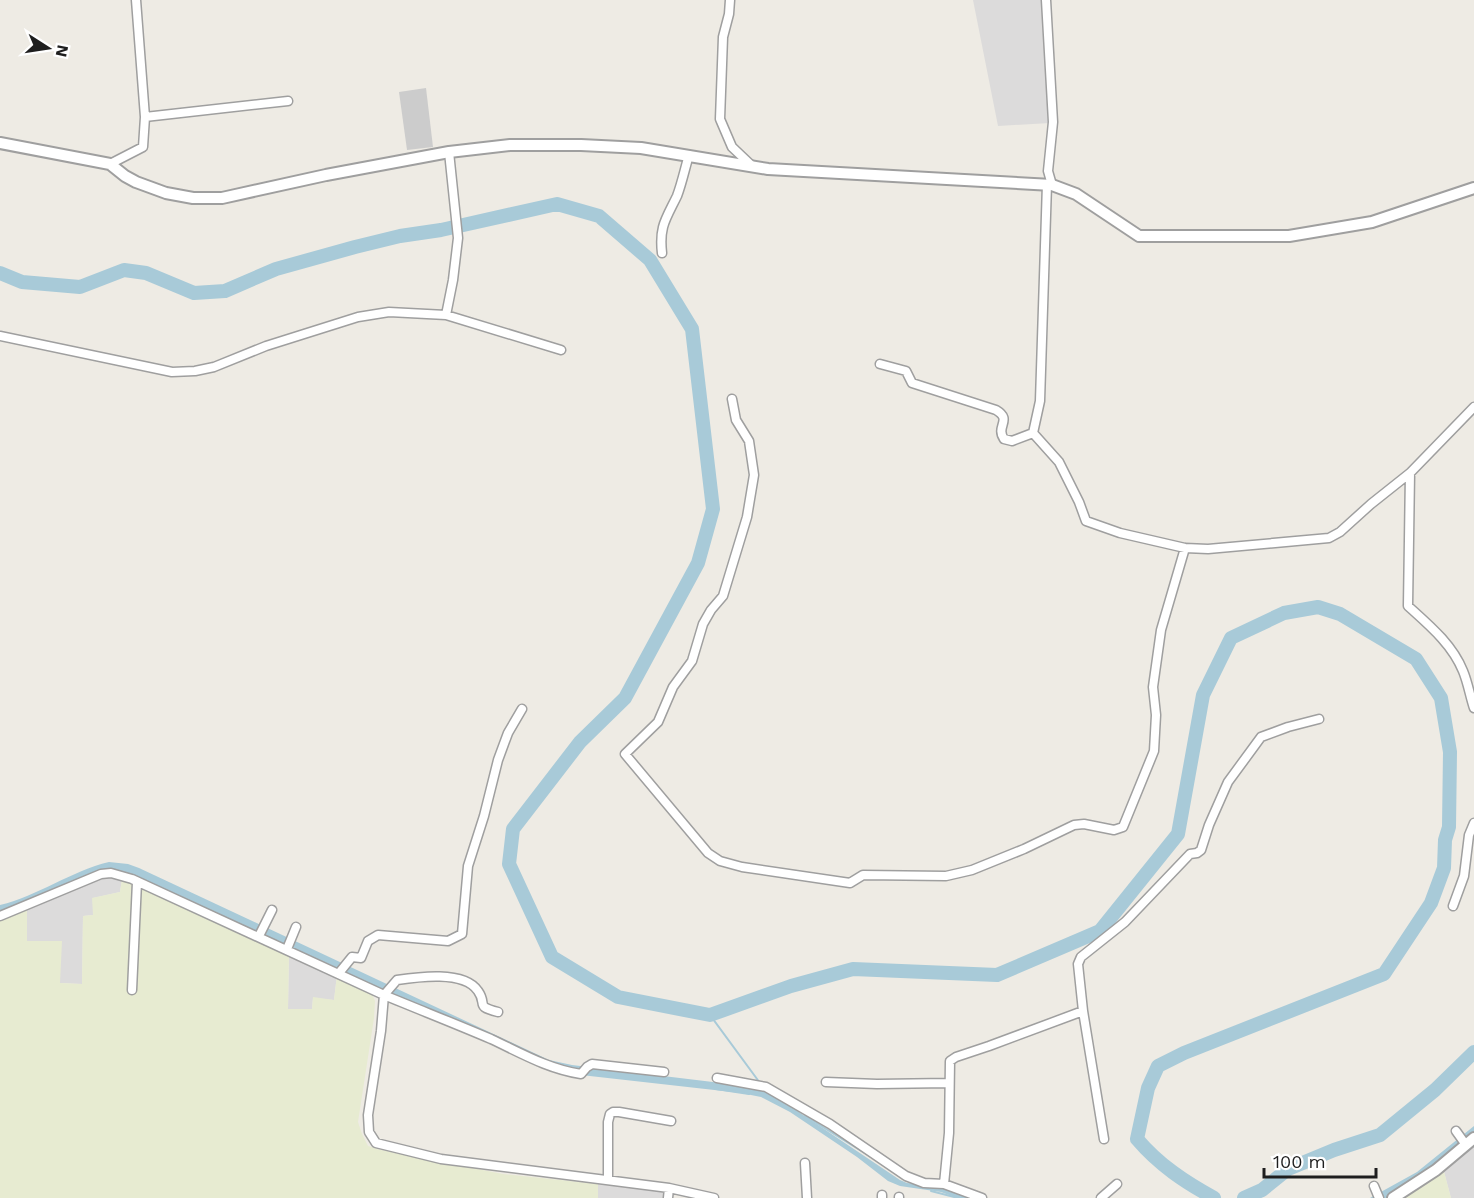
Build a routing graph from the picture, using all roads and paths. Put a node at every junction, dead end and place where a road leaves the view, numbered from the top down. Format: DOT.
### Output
graph roads {
  1 [pos="136,0"];
  2 [pos="730,0"];
  3 [pos="1046,0"];
  4 [pos="288,101"];
  5 [pos="145,117"];
  6 [pos="0,143"];
  7 [pos="449,152"];
  8 [pos="689,155"];
  9 [pos="110,164"];
  10 [pos="752,166"];
  11 [pos="1050,185"];
  12 [pos="1474,188"];
  13 [pos="662,253"];
  14 [pos="446,315"];
  15 [pos="0,336"];
  16 [pos="561,350"];
  17 [pos="880,364"];
  18 [pos="732,399"];
  19 [pos="1474,407"];
  20 [pos="1033,433"];
  21 [pos="1410,473"];
  22 [pos="1185,548"];
  23 [pos="1474,708"];
  24 [pos="522,709"];
  25 [pos="1319,719"];
  26 [pos="1474,824"];
  27 [pos="137,882"];
  28 [pos="1453,906"];
  29 [pos="272,910"];
  30 [pos="0,916"];
  31 [pos="296,927"];
  32 [pos="261,932"];
  33 [pos="289,945"];
  34 [pos="341,970"];
  35 [pos="132,990"];
  36 [pos="387,991"];
  37 [pos="1083,1011"];
  38 [pos="498,1012"];
  39 [pos="664,1072"];
  40 [pos="717,1078"];
  41 [pos="826,1082"];
  42 [pos="949,1083"];
  43 [pos="671,1121"];
  44 [pos="1456,1131"];
  45 [pos="1104,1140"];
  46 [pos="1468,1142"];
  47 [pos="805,1163"];
  48 [pos="608,1180"];
  49 [pos="944,1184"];
  50 [pos="1117,1184"];
  51 [pos="669,1188"];
  52 [pos="668,1198"];
  53 [pos="714,1198"];
  54 [pos="807,1198"];
  55 [pos="982,1198"];
  56 [pos="1101,1198"];
  57 [pos="1393,1198"];
  1 -- 5 [label="street"];
  2 -- 10 [label="street"];
  3 -- 11 [label="street"];
  4 -- 5 [label="street"];
  5 -- 9 [label="street"];
  6 -- 9 [label="street"];
  7 -- 8 [label="street"];
  7 -- 9 [label="street"];
  7 -- 14 [label="street"];
  8 -- 10 [label="street"];
  8 -- 13 [label="street"];
  10 -- 11 [label="street"];
  11 -- 12 [label="street"];
  11 -- 20 [label="street"];
  14 -- 15 [label="street"];
  14 -- 16 [label="street"];
  17 -- 20 [label="street"];
  18 -- 22 [label="street"];
  19 -- 21 [label="street"];
  20 -- 22 [label="street"];
  21 -- 22 [label="street"];
  21 -- 23 [label="street"];
  24 -- 34 [label="street"];
  25 -- 37 [label="street"];
  26 -- 28 [label="street"];
  27 -- 30 [label="street"];
  27 -- 32 [label="street"];
  27 -- 35 [label="street"];
  29 -- 32 [label="street"];
  31 -- 33 [label="street"];
  32 -- 33 [label="street"];
  33 -- 34 [label="street"];
  34 -- 36 [label="street"];
  36 -- 38 [label="street"];
  36 -- 39 [label="street"];
  36 -- 48 [label="street"];
  37 -- 42 [label="street"];
  37 -- 45 [label="street"];
  40 -- 49 [label="street"];
  41 -- 42 [label="street"];
  42 -- 49 [label="street"];
  43 -- 48 [label="street"];
  44 -- 46 [label="street"];
  46 -- 57 [label="street"];
  47 -- 54 [label="street"];
  48 -- 51 [label="street"];
  49 -- 55 [label="street"];
  50 -- 56 [label="street"];
  51 -- 52 [label="street"];
  51 -- 53 [label="street"];
}
